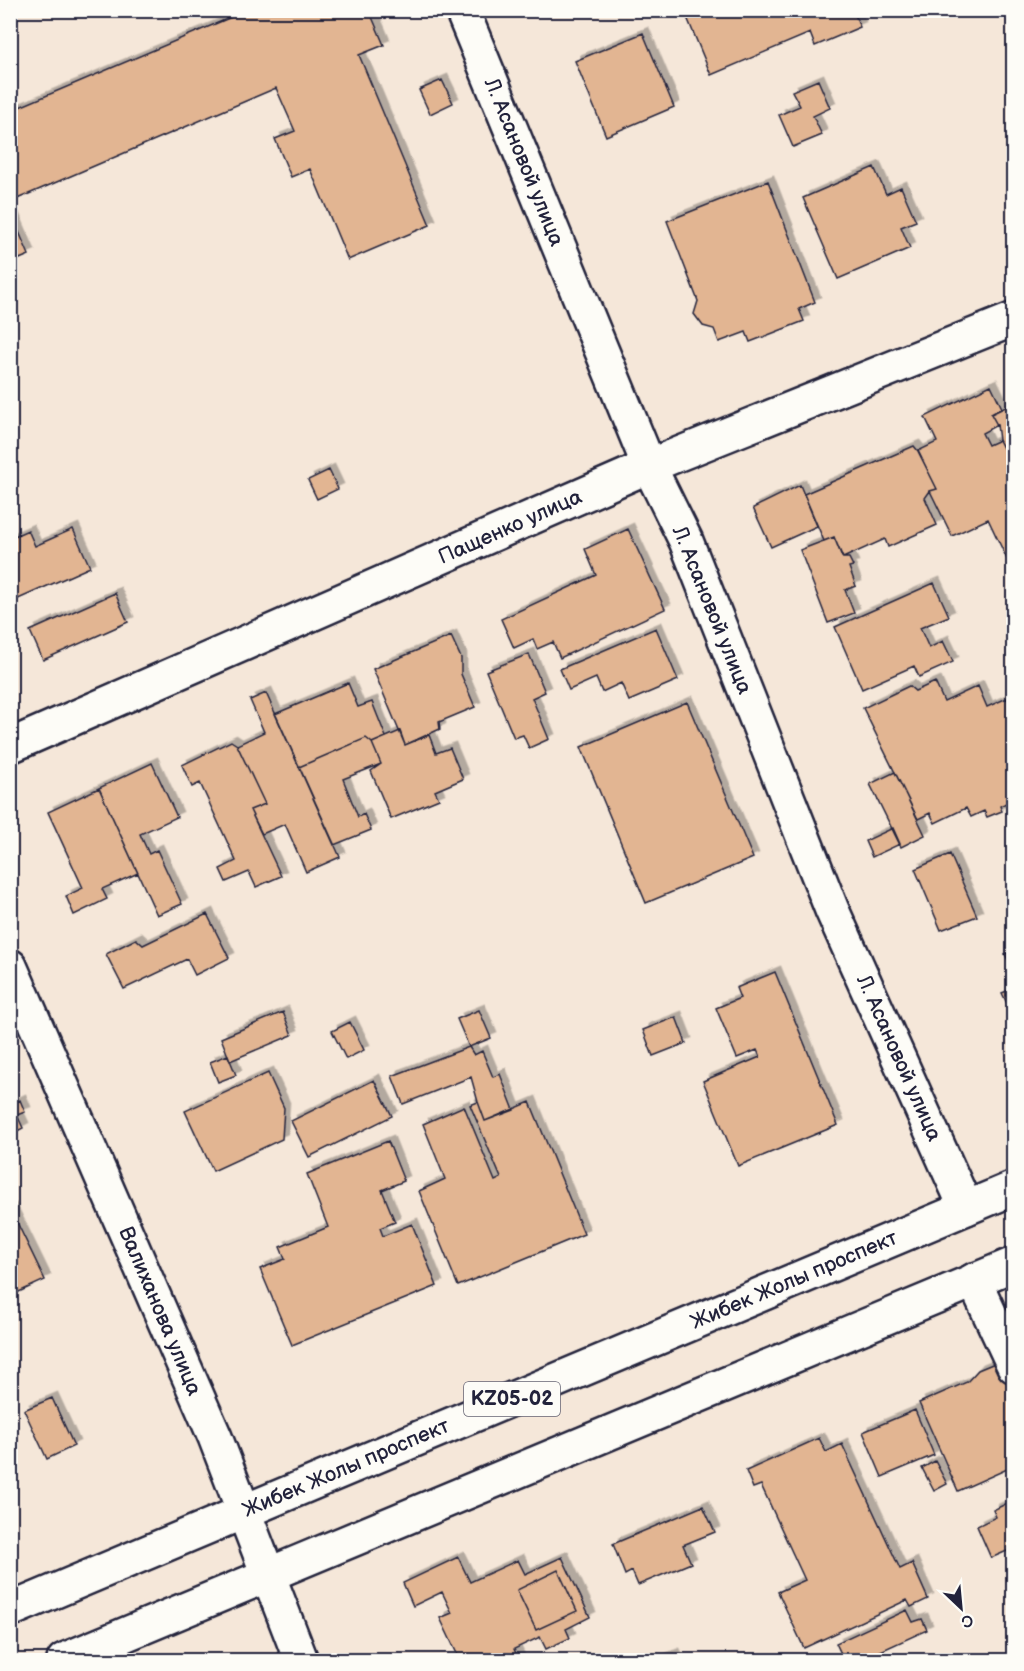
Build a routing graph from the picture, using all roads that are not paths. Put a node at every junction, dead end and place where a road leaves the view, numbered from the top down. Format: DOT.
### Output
graph roads {
  1 [pos="462,10"];
  2 [pos="1014,319"];
  3 [pos="649,466"];
  4 [pos="10,746"];
  5 [pos="10,966"];
  6 [pos="1014,1188"];
  7 [pos="966,1208"];
  8 [pos="1014,1264"];
  9 [pos="974,1280"];
  10 [pos="1014,1366"];
  11 [pos="243,1512"];
  12 [pos="267,1575"];
  13 [pos="10,1610"];
  14 [pos="64,1660"];
  15 [pos="301,1660"];
  1 -- 3 [label="main road, Л. Асановой улица"];
  2 -- 3 [label="main road, Пащенко улица"];
  3 -- 4 [label="main road, Пащенко улица"];
  3 -- 7 [label="main road, Л. Асановой улица"];
  5 -- 11 [label="main road, Валиханова улица"];
  6 -- 7 [label="main road, Жибек Жолы проспект / KZ05-02"];
  7 -- 11 [label="main road, Жибек Жолы проспект / KZ05-02"];
  8 -- 9 [label="main road"];
  9 -- 10 [label="main road"];
  9 -- 12 [label="main road"];
  11 -- 12 [label="main road, Валиханова улица"];
  11 -- 13 [label="main road, Жибек Жолы проспект / KZ05-02"];
  12 -- 14 [label="main road"];
  12 -- 15 [label="main road, Валиханова улица"];
}
